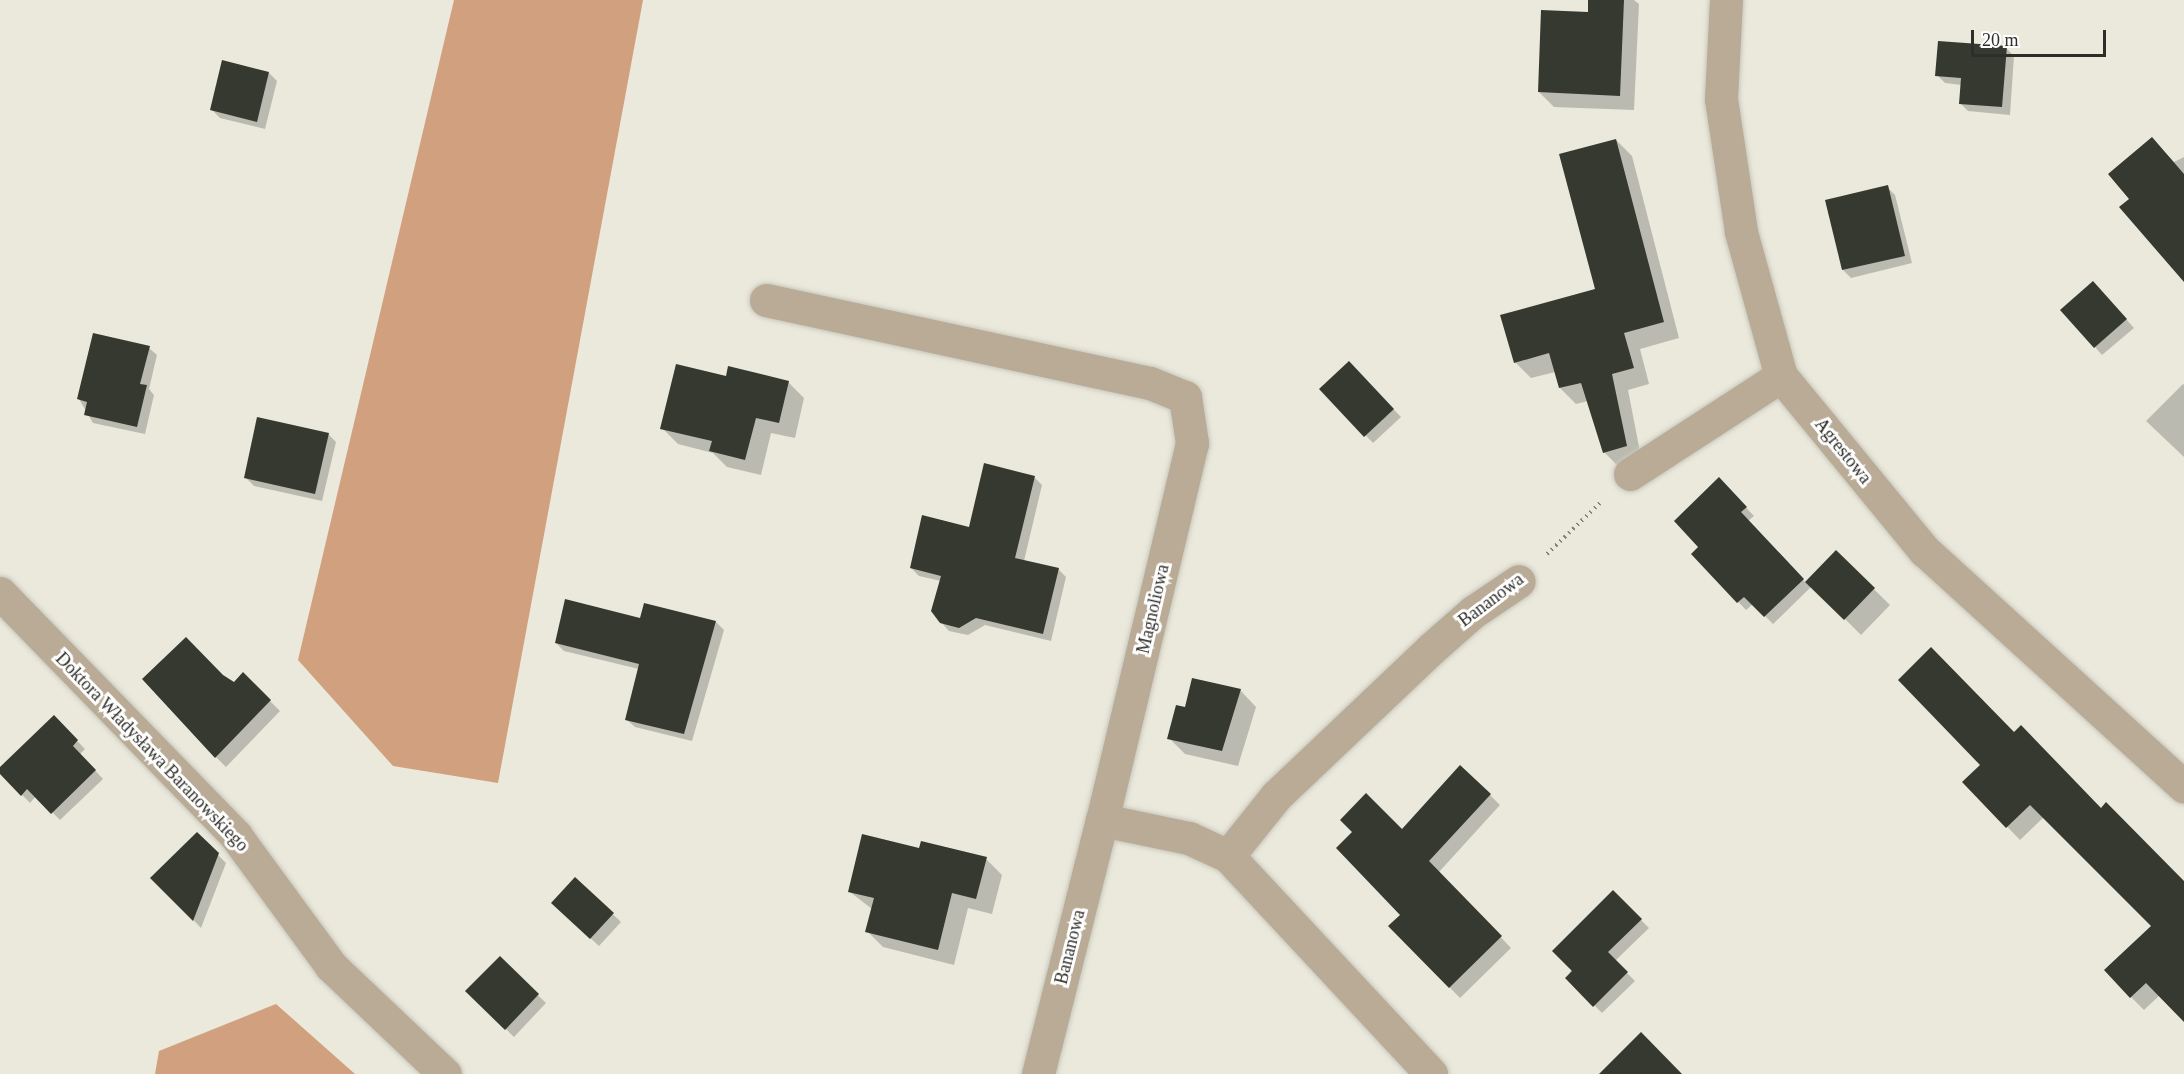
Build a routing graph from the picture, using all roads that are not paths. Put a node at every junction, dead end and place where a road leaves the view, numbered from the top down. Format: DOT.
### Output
graph roads {
  1 [pos="1726,0"];
  2 [pos="766,300"];
  3 [pos="1781,376"];
  4 [pos="1630,474"];
  5 [pos="1520,581"];
  6 [pos="0,593"];
  7 [pos="2178,770"];
  8 [pos="1102,820"];
  9 [pos="1228,856"];
  10 [pos="445,1074"];
  11 [pos="1038,1074"];
  12 [pos="1431,1074"];
  1 -- 3 [label="street, Agrestowa"];
  2 -- 8 [label="street, Magnoliowa"];
  3 -- 4 [label="street"];
  3 -- 7 [label="street, Agrestowa"];
  5 -- 9 [label="street, Bananowa"];
  6 -- 10 [label="street, Doktora Władysława Baranowskiego"];
  8 -- 9 [label="street"];
  8 -- 11 [label="street, Bananowa"];
  9 -- 12 [label="street"];
}
